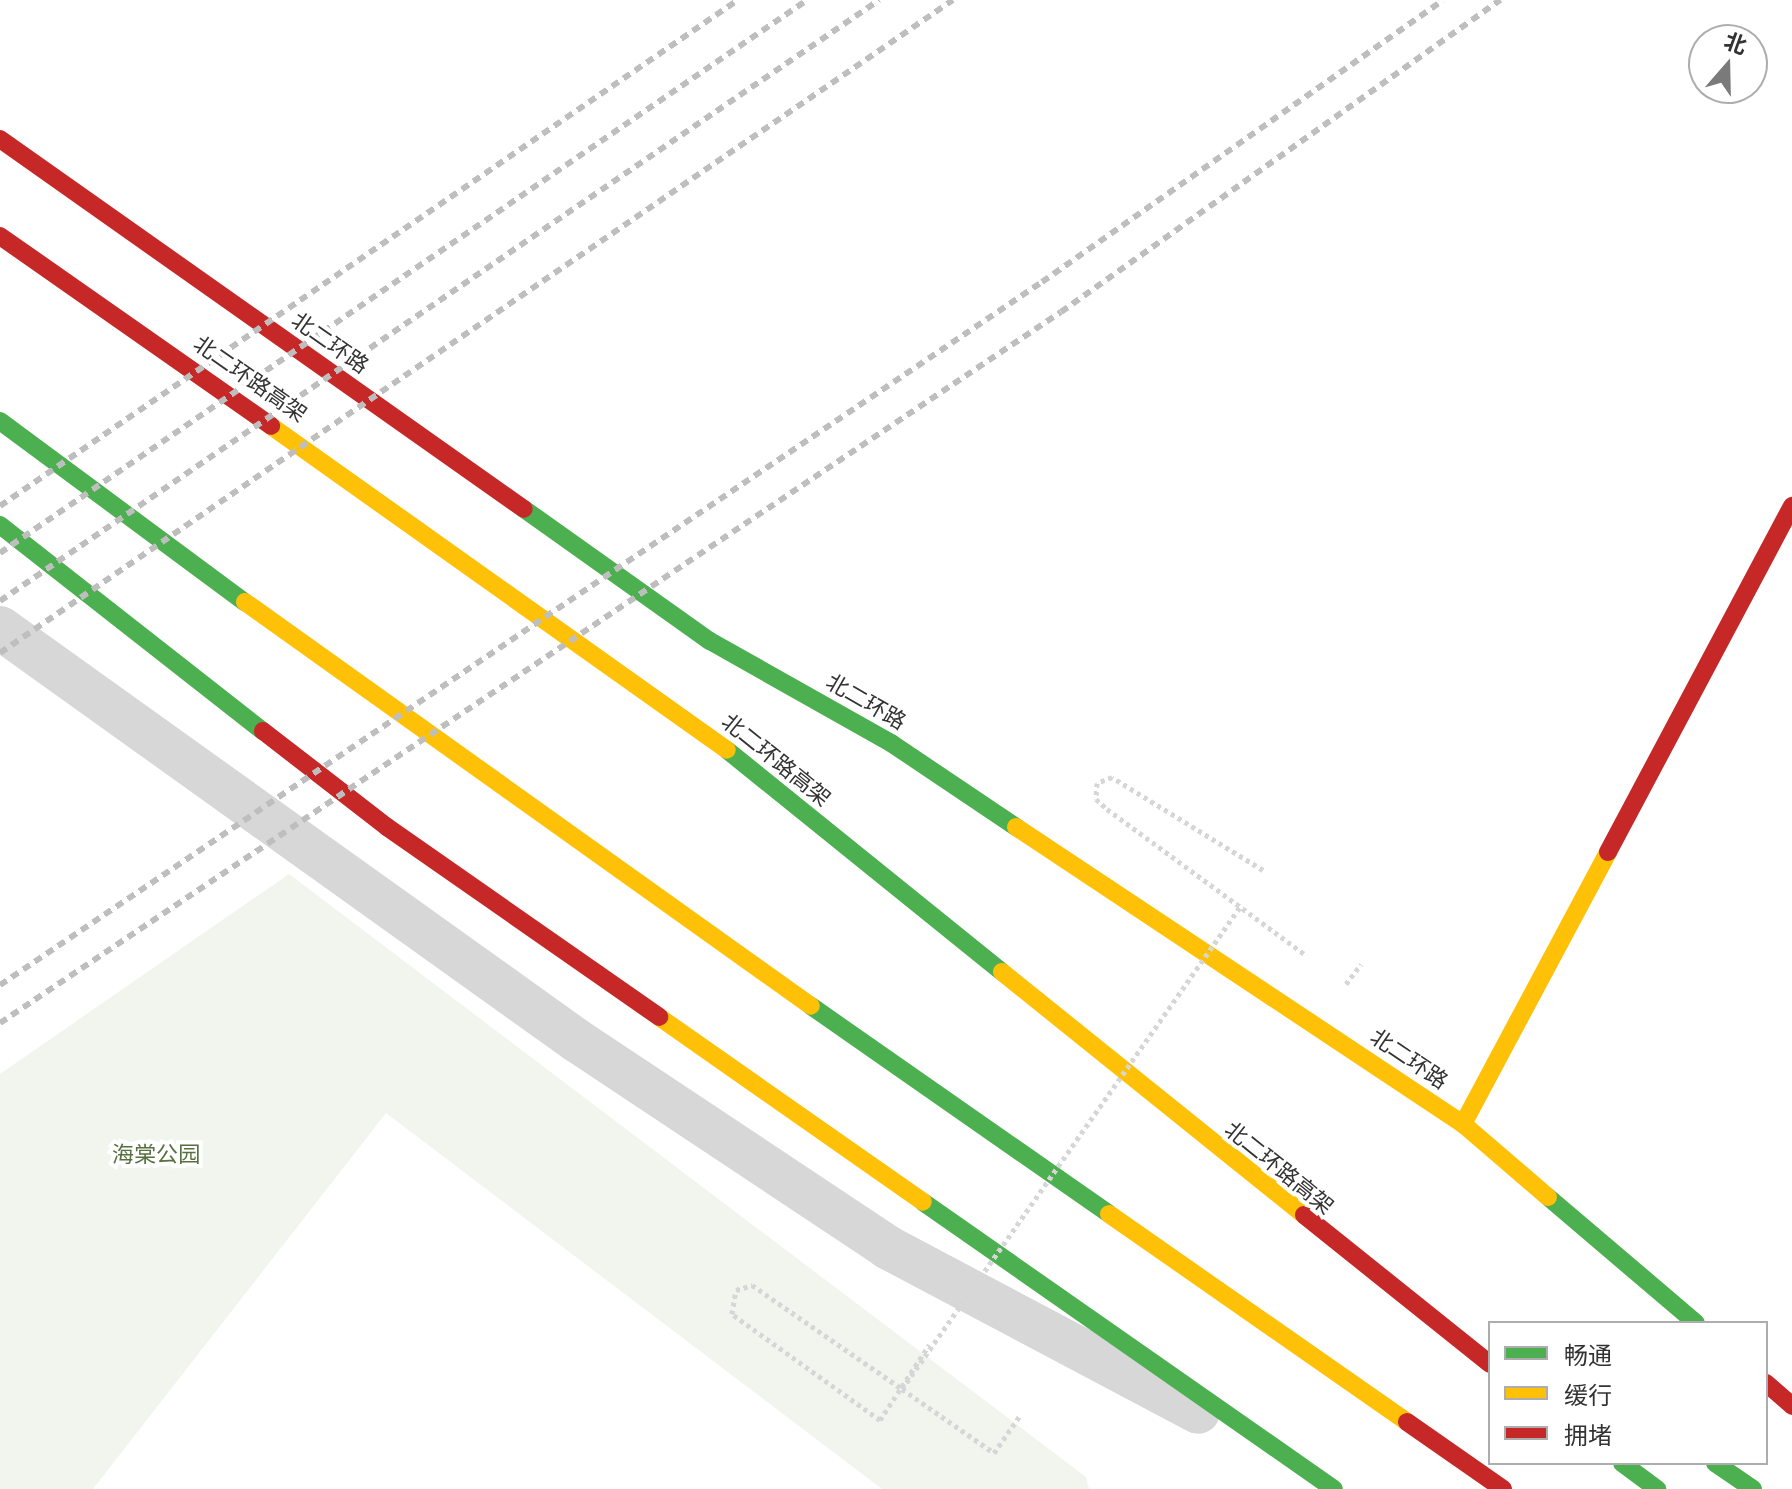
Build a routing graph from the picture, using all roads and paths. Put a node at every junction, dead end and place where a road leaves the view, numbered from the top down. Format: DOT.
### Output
graph roads {
  1 [pos="0,139"];
  2 [pos="0,236"];
  3 [pos="0,421"];
  4 [pos="1792,506"];
  5 [pos="0,525"];
  6 [pos="0,628"];
  7 [pos="1263,870"];
  8 [pos="1240,907"];
  9 [pos="1312,959"];
  10 [pos="1361,964"];
  11 [pos="1336,977"];
  12 [pos="1463,1124"];
  13 [pos="1387,1286"];
  14 [pos="1694,1321"];
  15 [pos="1488,1339"];
  16 [pos="929,1345"];
  17 [pos="1488,1362"];
  18 [pos="1339,1374"];
  19 [pos="1768,1385"];
  20 [pos="902,1389"];
  21 [pos="1792,1406"];
  22 [pos="1021,1414"];
  23 [pos="1422,1458"];
  24 [pos="1625,1465"];
  25 [pos="1718,1465"];
  26 [pos="1307,1482"];
  27 [pos="1503,1489"];
  28 [pos="1657,1489"];
  29 [pos="1753,1489"];
  1 -- 12 [label="main road, 北二环路"];
  2 -- 13 [label="main road, 北二环路高架"];
  3 -- 18 [label="main road"];
  4 -- 12 [label="main road"];
  5 -- 26 [label="main road"];
  6 -- 26 [label="street"];
  7 -- 8 [label="path"];
  8 -- 9 [label="path"];
  8 -- 20 [label="path, bridge"];
  10 -- 11 [label="path"];
  12 -- 14 [label="main road, 北二环路"];
  13 -- 15 [label="main road"];
  13 -- 17 [label="main road, 北二环路高架"];
  16 -- 20 [label="path, bridge"];
  18 -- 23 [label="main road"];
  18 -- 27 [label="main road"];
  19 -- 21 [label="main road"];
  20 -- 22 [label="path"];
  24 -- 28 [label="main road"];
  25 -- 29 [label="main road"];
}
